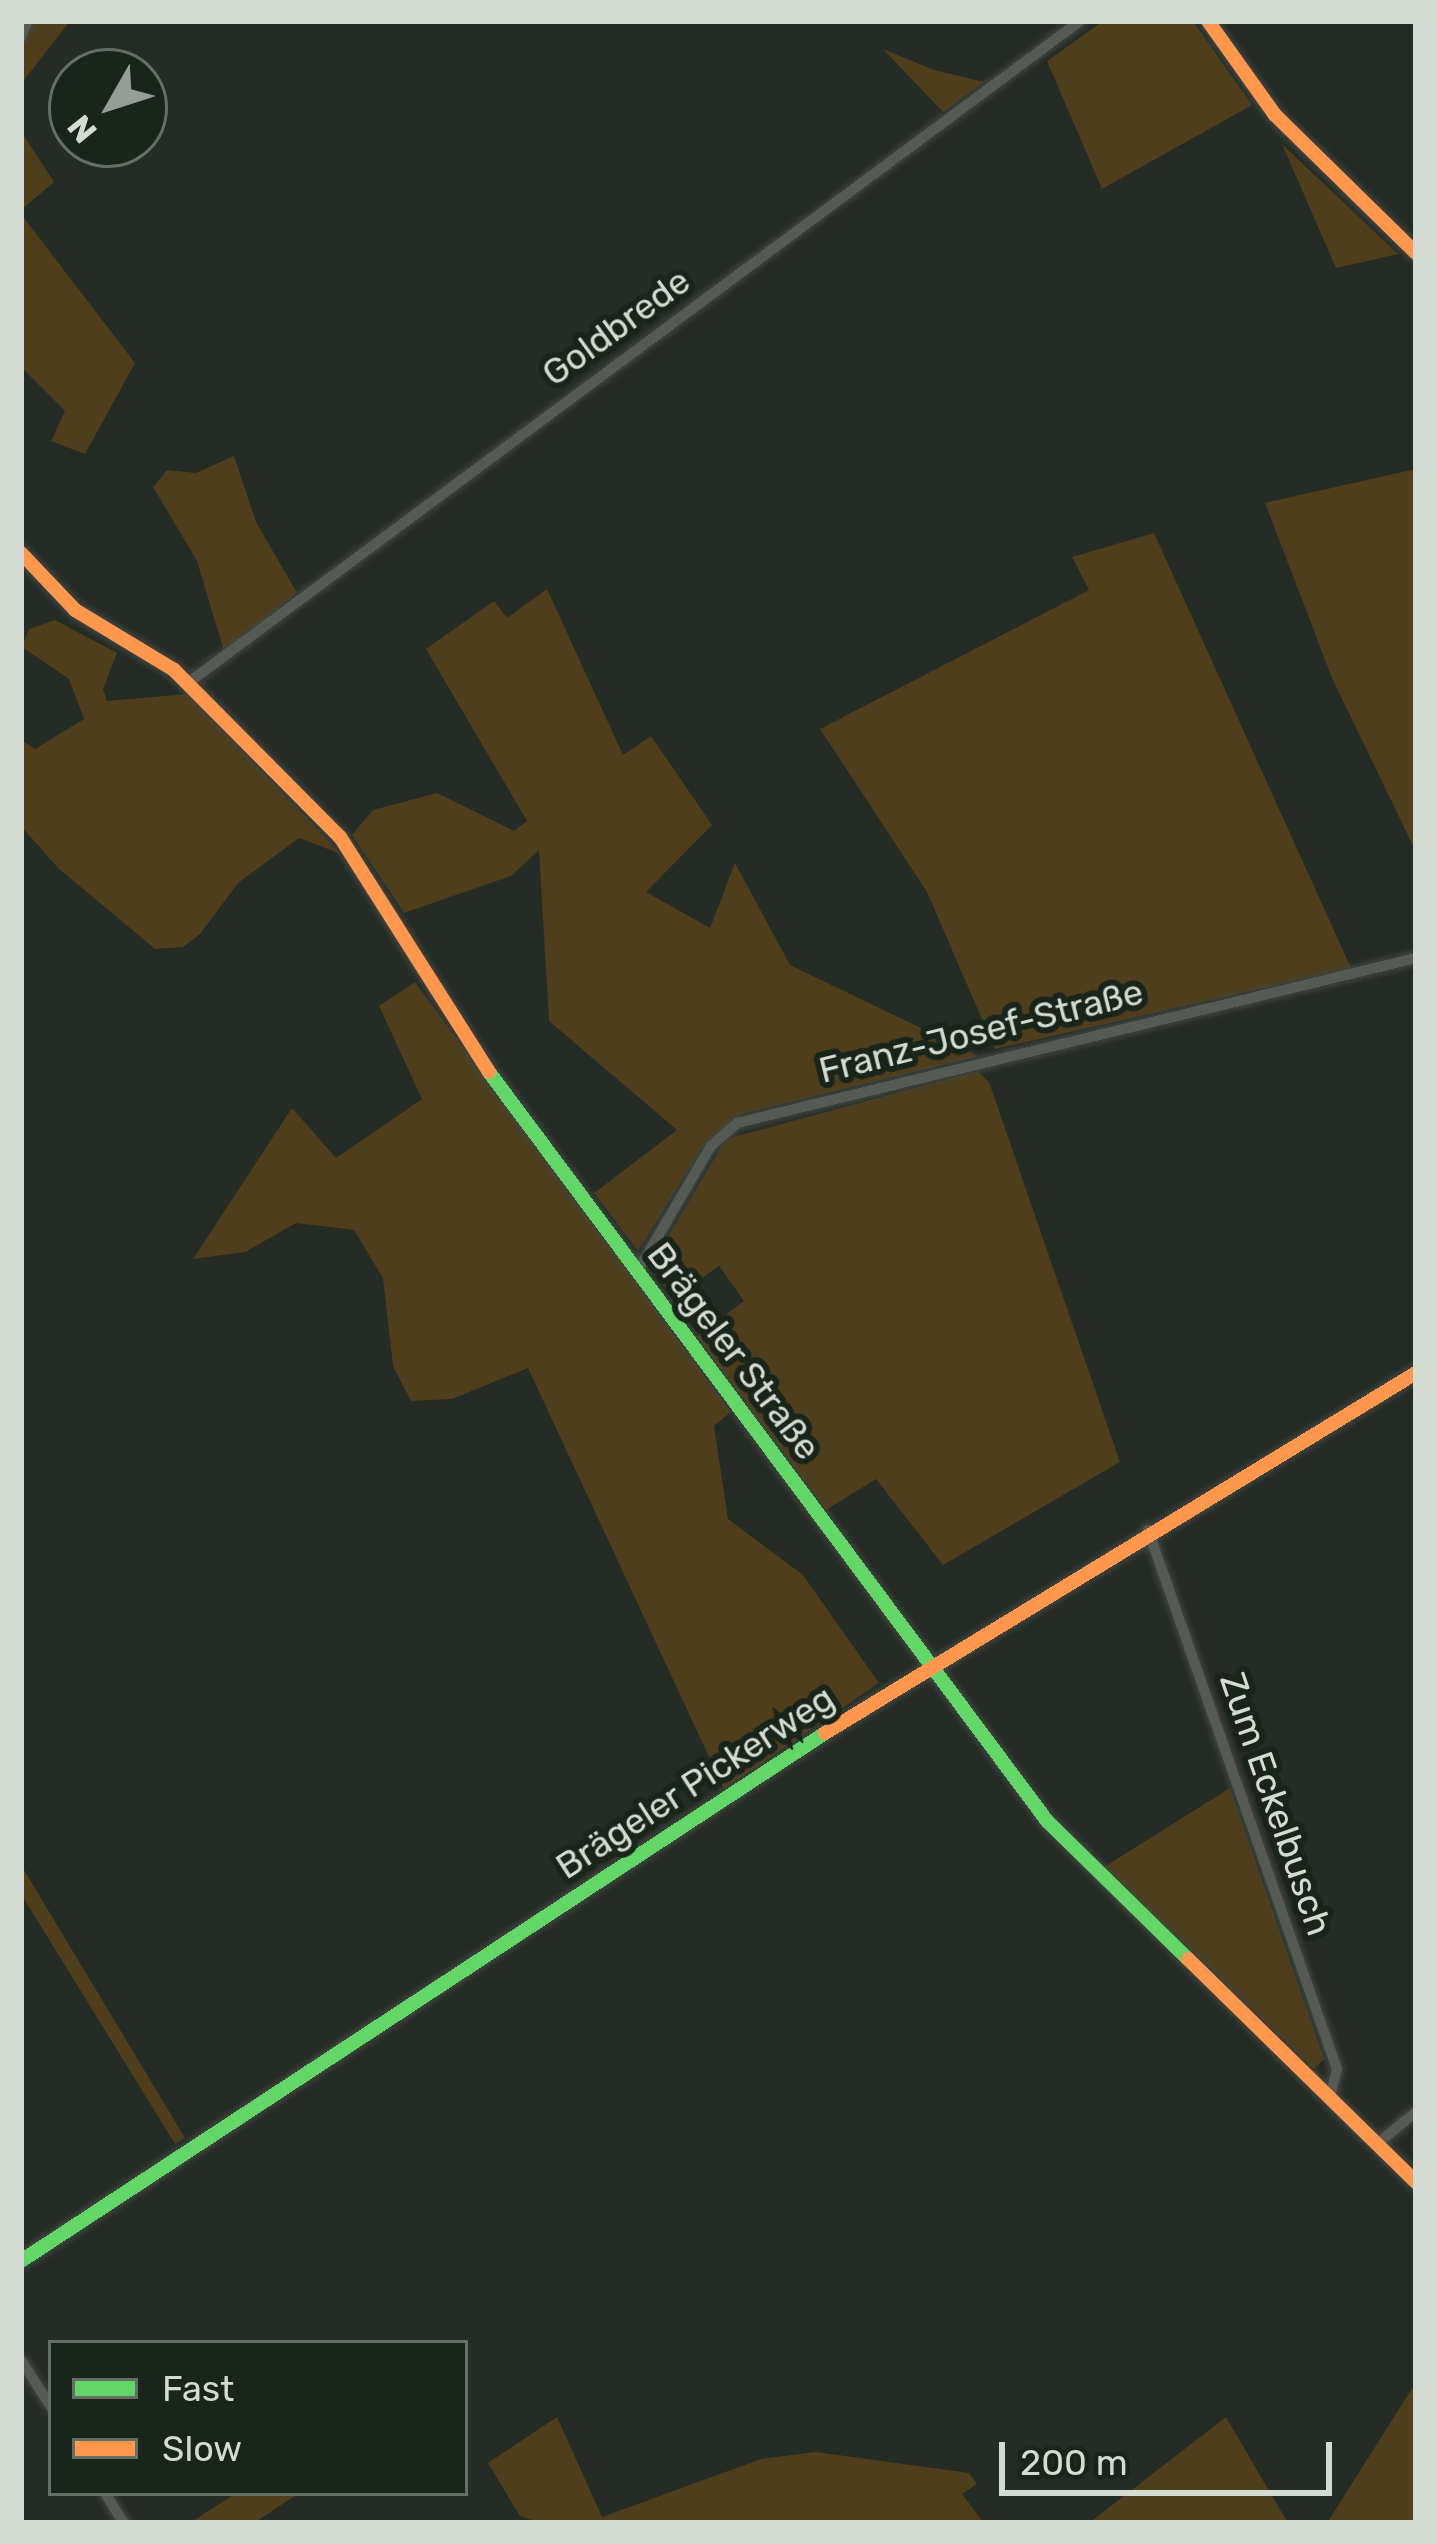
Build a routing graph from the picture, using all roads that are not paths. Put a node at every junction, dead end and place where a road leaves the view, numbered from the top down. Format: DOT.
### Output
graph roads {
  1 [pos="27,21"];
  2 [pos="1080,21"];
  3 [pos="1208,21"];
  4 [pos="21,37"];
  5 [pos="1416,253"];
  6 [pos="21,553"];
  7 [pos="188,682"];
  8 [pos="1416,958"];
  9 [pos="637,1272"];
  10 [pos="1416,1373"];
  11 [pos="1148,1530"];
  12 [pos="930,1664"];
  13 [pos="1330,2098"];
  14 [pos="1416,2112"];
  15 [pos="1377,2144"];
  16 [pos="1416,2182"];
  17 [pos="21,2261"];
  18 [pos="21,2360"];
  19 [pos="48,2402"];
  20 [pos="107,2496"];
  21 [pos="124,2523"];
  1 -- 4 [label="street"];
  2 -- 7 [label="street, Goldbrede"];
  3 -- 5 [label="street"];
  6 -- 7 [label="street, Brägeler Straße"];
  7 -- 9 [label="street, Brägeler Straße"];
  8 -- 9 [label="street, Franz-Josef-Straße"];
  9 -- 12 [label="street, Brägeler Straße"];
  10 -- 11 [label="street, Brägeler Pickerweg"];
  11 -- 12 [label="street, Brägeler Pickerweg"];
  11 -- 13 [label="street, Zum Eckelbusch"];
  12 -- 13 [label="street, Brägeler Straße"];
  12 -- 17 [label="street, Brägeler Pickerweg"];
  13 -- 15 [label="street, Brägeler Straße"];
  14 -- 15 [label="street"];
  15 -- 16 [label="street, Brägeler Straße"];
  18 -- 19 [label="street"];
  20 -- 21 [label="street"];
}
